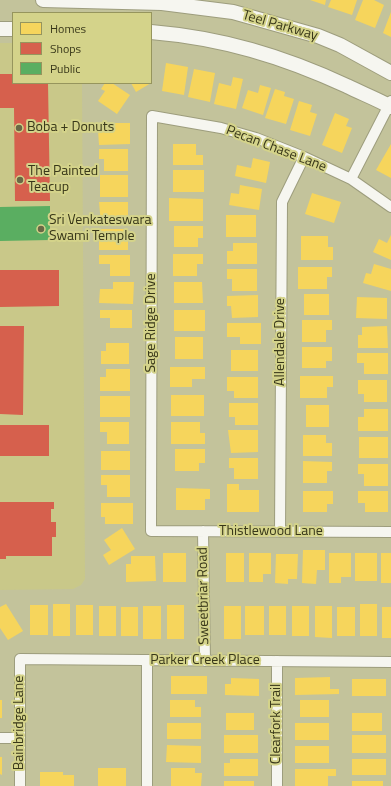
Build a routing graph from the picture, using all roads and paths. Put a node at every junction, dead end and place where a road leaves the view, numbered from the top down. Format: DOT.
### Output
graph roads {
  1 [pos="43,0"];
  2 [pos="0,29"];
  3 [pos="12,29"];
  4 [pos="152,32"];
  5 [pos="391,73"];
  6 [pos="390,105"];
  7 [pos="152,116"];
  8 [pos="304,157"];
  9 [pos="350,179"];
  10 [pos="391,207"];
  11 [pos="151,531"];
  12 [pos="204,531"];
  13 [pos="280,532"];
  14 [pos="391,532"];
  15 [pos="20,659"];
  16 [pos="147,660"];
  17 [pos="205,661"];
  18 [pos="277,661"];
  19 [pos="391,662"];
  20 [pos="0,738"];
  21 [pos="20,738"];
  22 [pos="20,786"];
  23 [pos="147,786"];
  24 [pos="277,786"];
  1 -- 5 [label="main road, Teel Parkway"];
  2 -- 3 [label="main road"];
  4 -- 6 [label="main road"];
  6 -- 9 [label="street"];
  7 -- 8 [label="street, Pecan Chase Lane"];
  7 -- 11 [label="street, Sage Ridge Drive"];
  8 -- 9 [label="street, Pecan Chase Lane"];
  8 -- 13 [label="street, Allendale Drive"];
  9 -- 10 [label="street, Pecan Chase Lane"];
  11 -- 12 [label="street, Thistlewood Lane"];
  12 -- 13 [label="street, Thistlewood Lane"];
  12 -- 17 [label="street, Sweetbriar Road"];
  13 -- 14 [label="street, Thistlewood Lane"];
  15 -- 16 [label="street, Parker Creek Place"];
  15 -- 21 [label="street, Bainbridge Lane"];
  16 -- 17 [label="street, Parker Creek Place"];
  16 -- 23 [label="street"];
  17 -- 18 [label="street, Parker Creek Place"];
  18 -- 19 [label="street, Parker Creek Place"];
  18 -- 24 [label="street, Clearfork Trail"];
  20 -- 21 [label="street"];
  21 -- 22 [label="street, Bainbridge Lane"];
}
